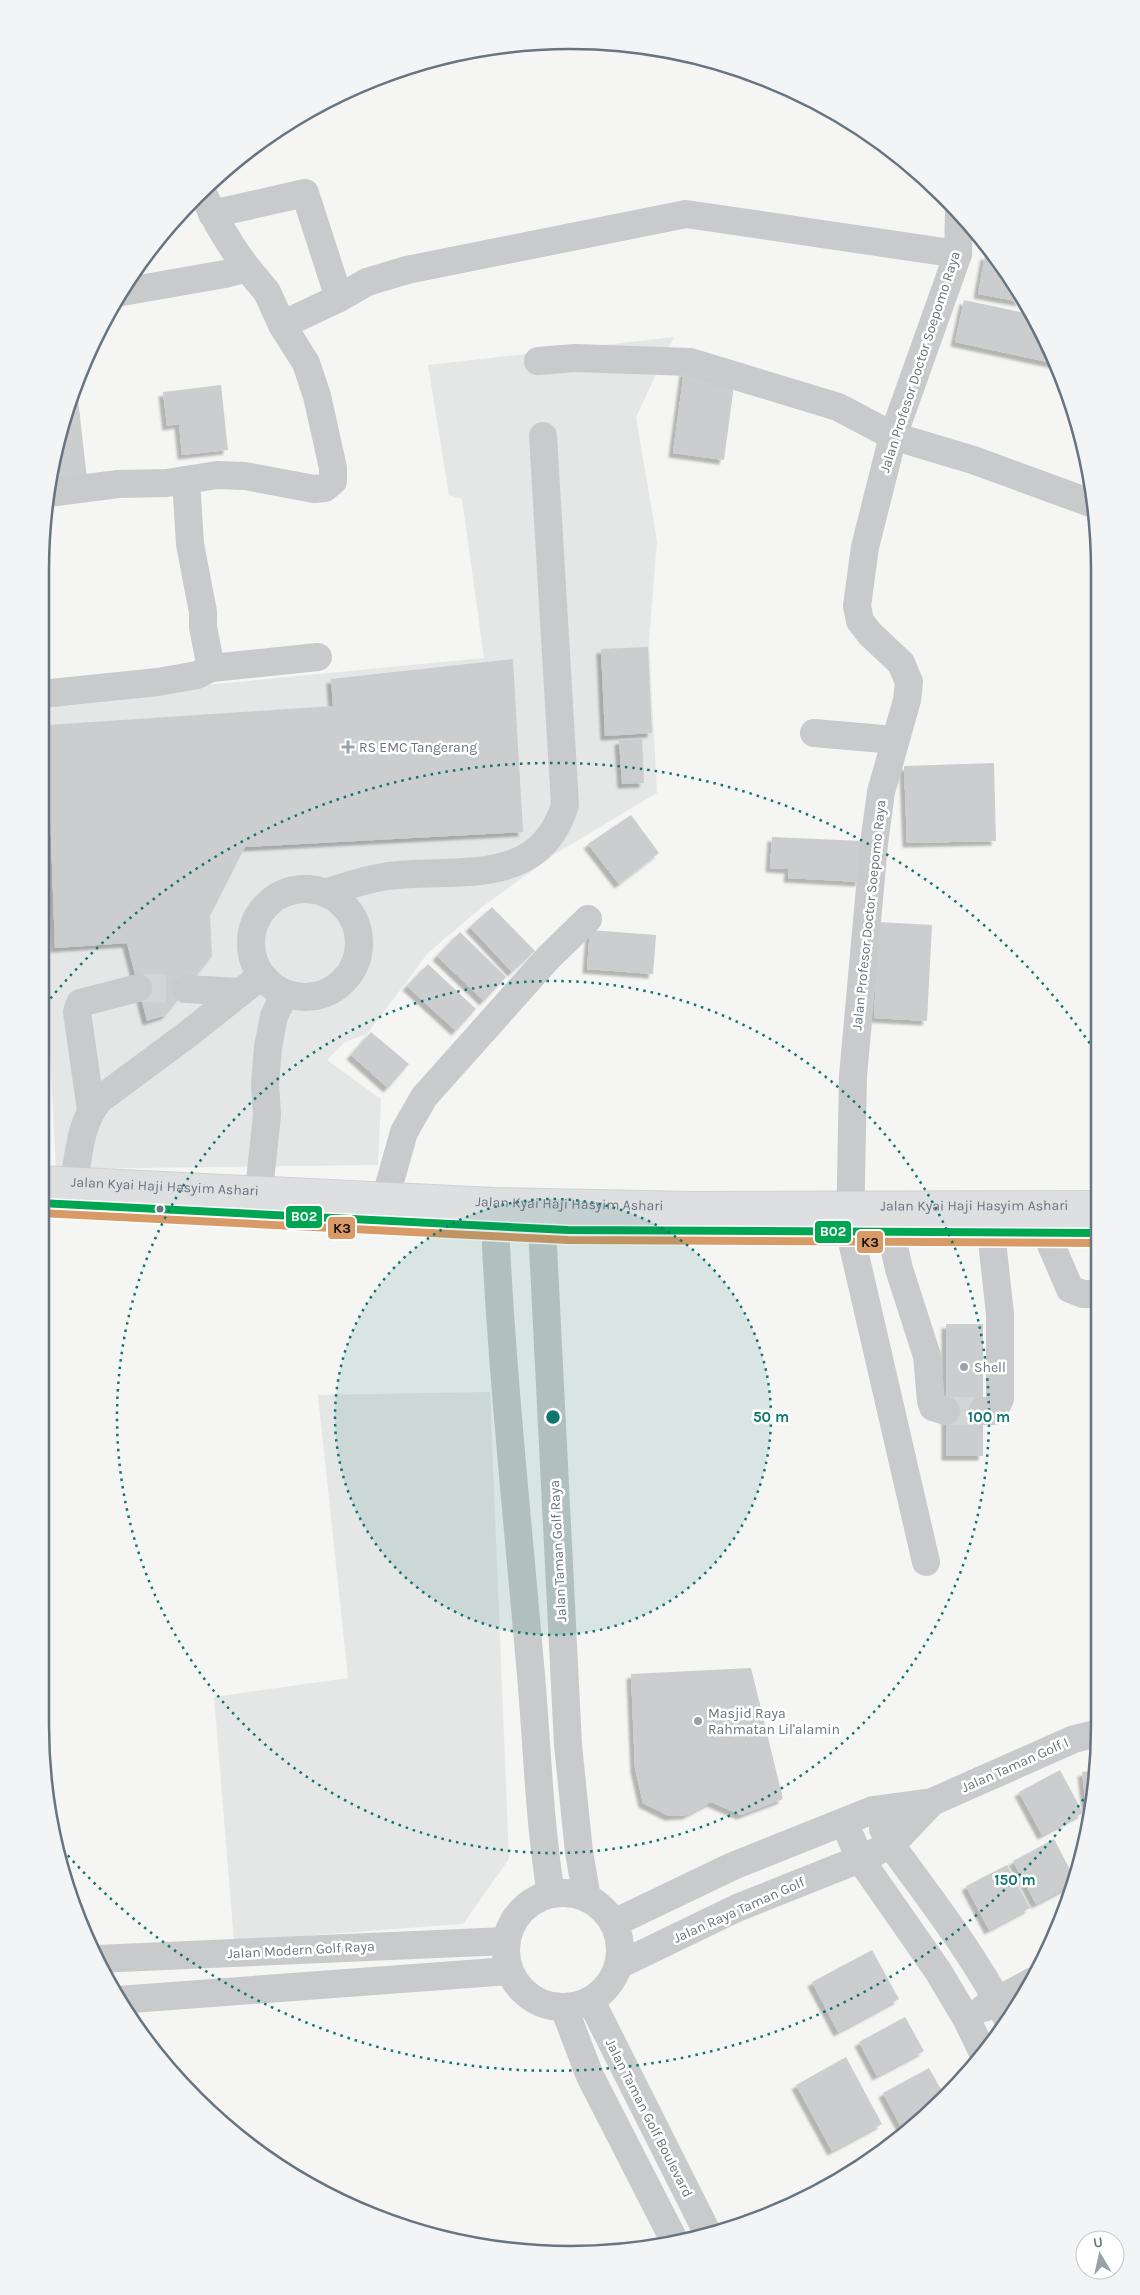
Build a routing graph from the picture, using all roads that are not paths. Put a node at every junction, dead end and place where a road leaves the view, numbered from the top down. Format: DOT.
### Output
graph roads {
  1 [pos="207,202"];
  2 [pos="959,223"];
  3 [pos="958,254"];
  4 [pos="247,268"];
  5 [pos="130,291"];
  6 [pos="339,298"];
  7 [pos="282,325"];
  8 [pos="538,361"];
  9 [pos="543,436"];
  10 [pos="893,436"];
  11 [pos="186,480"];
  12 [pos="55,492"];
  13 [pos="1087,502"];
  14 [pos="318,657"];
  15 [pos="211,668"];
  16 [pos="49,693"];
  17 [pos="814,733"];
  18 [pos="895,740"];
  19 [pos="325,893"];
  20 [pos="588,919"];
  21 [pos="251,984"];
  22 [pos="138,988"];
  23 [pos="186,989"];
  24 [pos="285,994"];
  25 [pos="91,1110"];
  26 [pos="76,1173"];
  27 [pos="49,1178"];
  28 [pos="251,1190"];
  29 [pos="386,1196"];
  30 [pos="49,1203"];
  31 [pos="1091,1205"];
  32 [pos="494,1215"];
  33 [pos="542,1216"];
  34 [pos="850,1220"];
  35 [pos="991,1232"];
  36 [pos="1046,1233"];
  37 [pos="1091,1233"];
  38 [pos="891,1234"];
  39 [pos="1091,1294"];
  40 [pos="946,1411"];
  41 [pos="983,1411"];
  42 [pos="926,1562"];
  43 [pos="1091,1735"];
  44 [pos="932,1802"];
  45 [pos="873,1810"];
  46 [pos="844,1822"];
  47 [pos="891,1845"];
  48 [pos="860,1860"];
  49 [pos="693,1885"];
  50 [pos="551,1894"];
  51 [pos="587,1898"];
  52 [pos="711,1921"];
  53 [pos="614,1923"];
  54 [pos="506,1942"];
  55 [pos="105,1960"];
  56 [pos="619,1964"];
  57 [pos="509,1971"];
  58 [pos="127,1999"];
  59 [pos="591,2001"];
  60 [pos="564,2008"];
  61 [pos="1004,2011"];
  62 [pos="966,2018"];
  63 [pos="980,2047"];
  64 [pos="705,2228"];
  65 [pos="672,2236"];
  1 -- 4 [label="street"];
  1 -- 6 [label="street"];
  2 -- 3 [label="street, Jalan Profesor Doctor Soepomo Raya"];
  3 -- 6 [label="street"];
  3 -- 10 [label="street, Jalan Profesor Doctor Soepomo Raya"];
  4 -- 5 [label="street"];
  4 -- 7 [label="street"];
  6 -- 7 [label="street"];
  7 -- 11 [label="street"];
  8 -- 10 [label="street"];
  9 -- 19 [label="street"];
  10 -- 13 [label="street"];
  10 -- 18 [label="street, Jalan Profesor Doctor Soepomo Raya"];
  11 -- 12 [label="street"];
  11 -- 15 [label="street"];
  14 -- 15 [label="street"];
  15 -- 16 [label="street"];
  17 -- 18 [label="street"];
  18 -- 34 [label="street, Jalan Profesor Doctor Soepomo Raya"];
  19 -- 21 [label="street"];
  19 -- 24 [label="street"];
  20 -- 29 [label="street"];
  21 -- 23 [label="street"];
  21 -- 24 [label="street"];
  21 -- 25 [label="street"];
  22 -- 25 [label="street"];
  24 -- 28 [label="street"];
  25 -- 26 [label="street"];
  26 -- 27 [label="main road, Jalan Kyai Haji Hasyim Ashari"];
  26 -- 28 [label="main road, Jalan Kyai Haji Hasyim Ashari"];
  28 -- 29 [label="main road, Jalan Kyai Haji Hasyim Ashari"];
  29 -- 32 [label="main road, Jalan Kyai Haji Hasyim Ashari"];
  30 -- 32 [label="main road, Jalan Kyai Haji Hasyim Ashari"];
  31 -- 34 [label="main road, Jalan Kyai Haji Hasyim Ashari"];
  32 -- 33 [label="main road, Jalan Kyai Haji Hasyim Ashari"];
  32 -- 50 [label="street"];
  33 -- 34 [label="main road, Jalan Kyai Haji Hasyim Ashari"];
  33 -- 51 [label="street, Jalan Taman Golf Raya"];
  34 -- 38 [label="main road, Jalan Kyai Haji Hasyim Ashari"];
  34 -- 42 [label="street, Jalan Profesor Doctor Soepomo Raya"];
  35 -- 36 [label="main road, Jalan Kyai Haji Hasyim Ashari"];
  35 -- 38 [label="main road, Jalan Kyai Haji Hasyim Ashari"];
  35 -- 41 [label="street"];
  36 -- 37 [label="main road, Jalan Kyai Haji Hasyim Ashari"];
  36 -- 39 [label="street"];
  38 -- 40 [label="street"];
  43 -- 44 [label="street, Jalan Taman Golf I"];
  44 -- 45 [label="street, Jalan Taman Golf I"];
  44 -- 47 [label="street, Jalan Taman Golf I"];
  45 -- 46 [label="street"];
  45 -- 47 [label="street"];
  46 -- 48 [label="street"];
  46 -- 49 [label="street"];
  47 -- 48 [label="street, Jalan Raya Taman Golf"];
  47 -- 61 [label="street"];
  48 -- 52 [label="street, Jalan Raya Taman Golf"];
  48 -- 62 [label="street"];
  49 -- 52 [label="street"];
  49 -- 53 [label="street"];
  50 -- 51 [label="street"];
  50 -- 54 [label="street"];
  51 -- 53 [label="street"];
  52 -- 56 [label="street, Jalan Raya Taman Golf"];
  53 -- 56 [label="street"];
  54 -- 55 [label="street, Jalan Modern Golf Raya"];
  54 -- 57 [label="street"];
  56 -- 59 [label="street"];
  57 -- 58 [label="street"];
  57 -- 60 [label="street"];
  59 -- 60 [label="street"];
  59 -- 64 [label="street, Jalan Taman Golf Boulevard"];
  60 -- 65 [label="street"];
  61 -- 62 [label="street"];
  62 -- 63 [label="street"];
}
